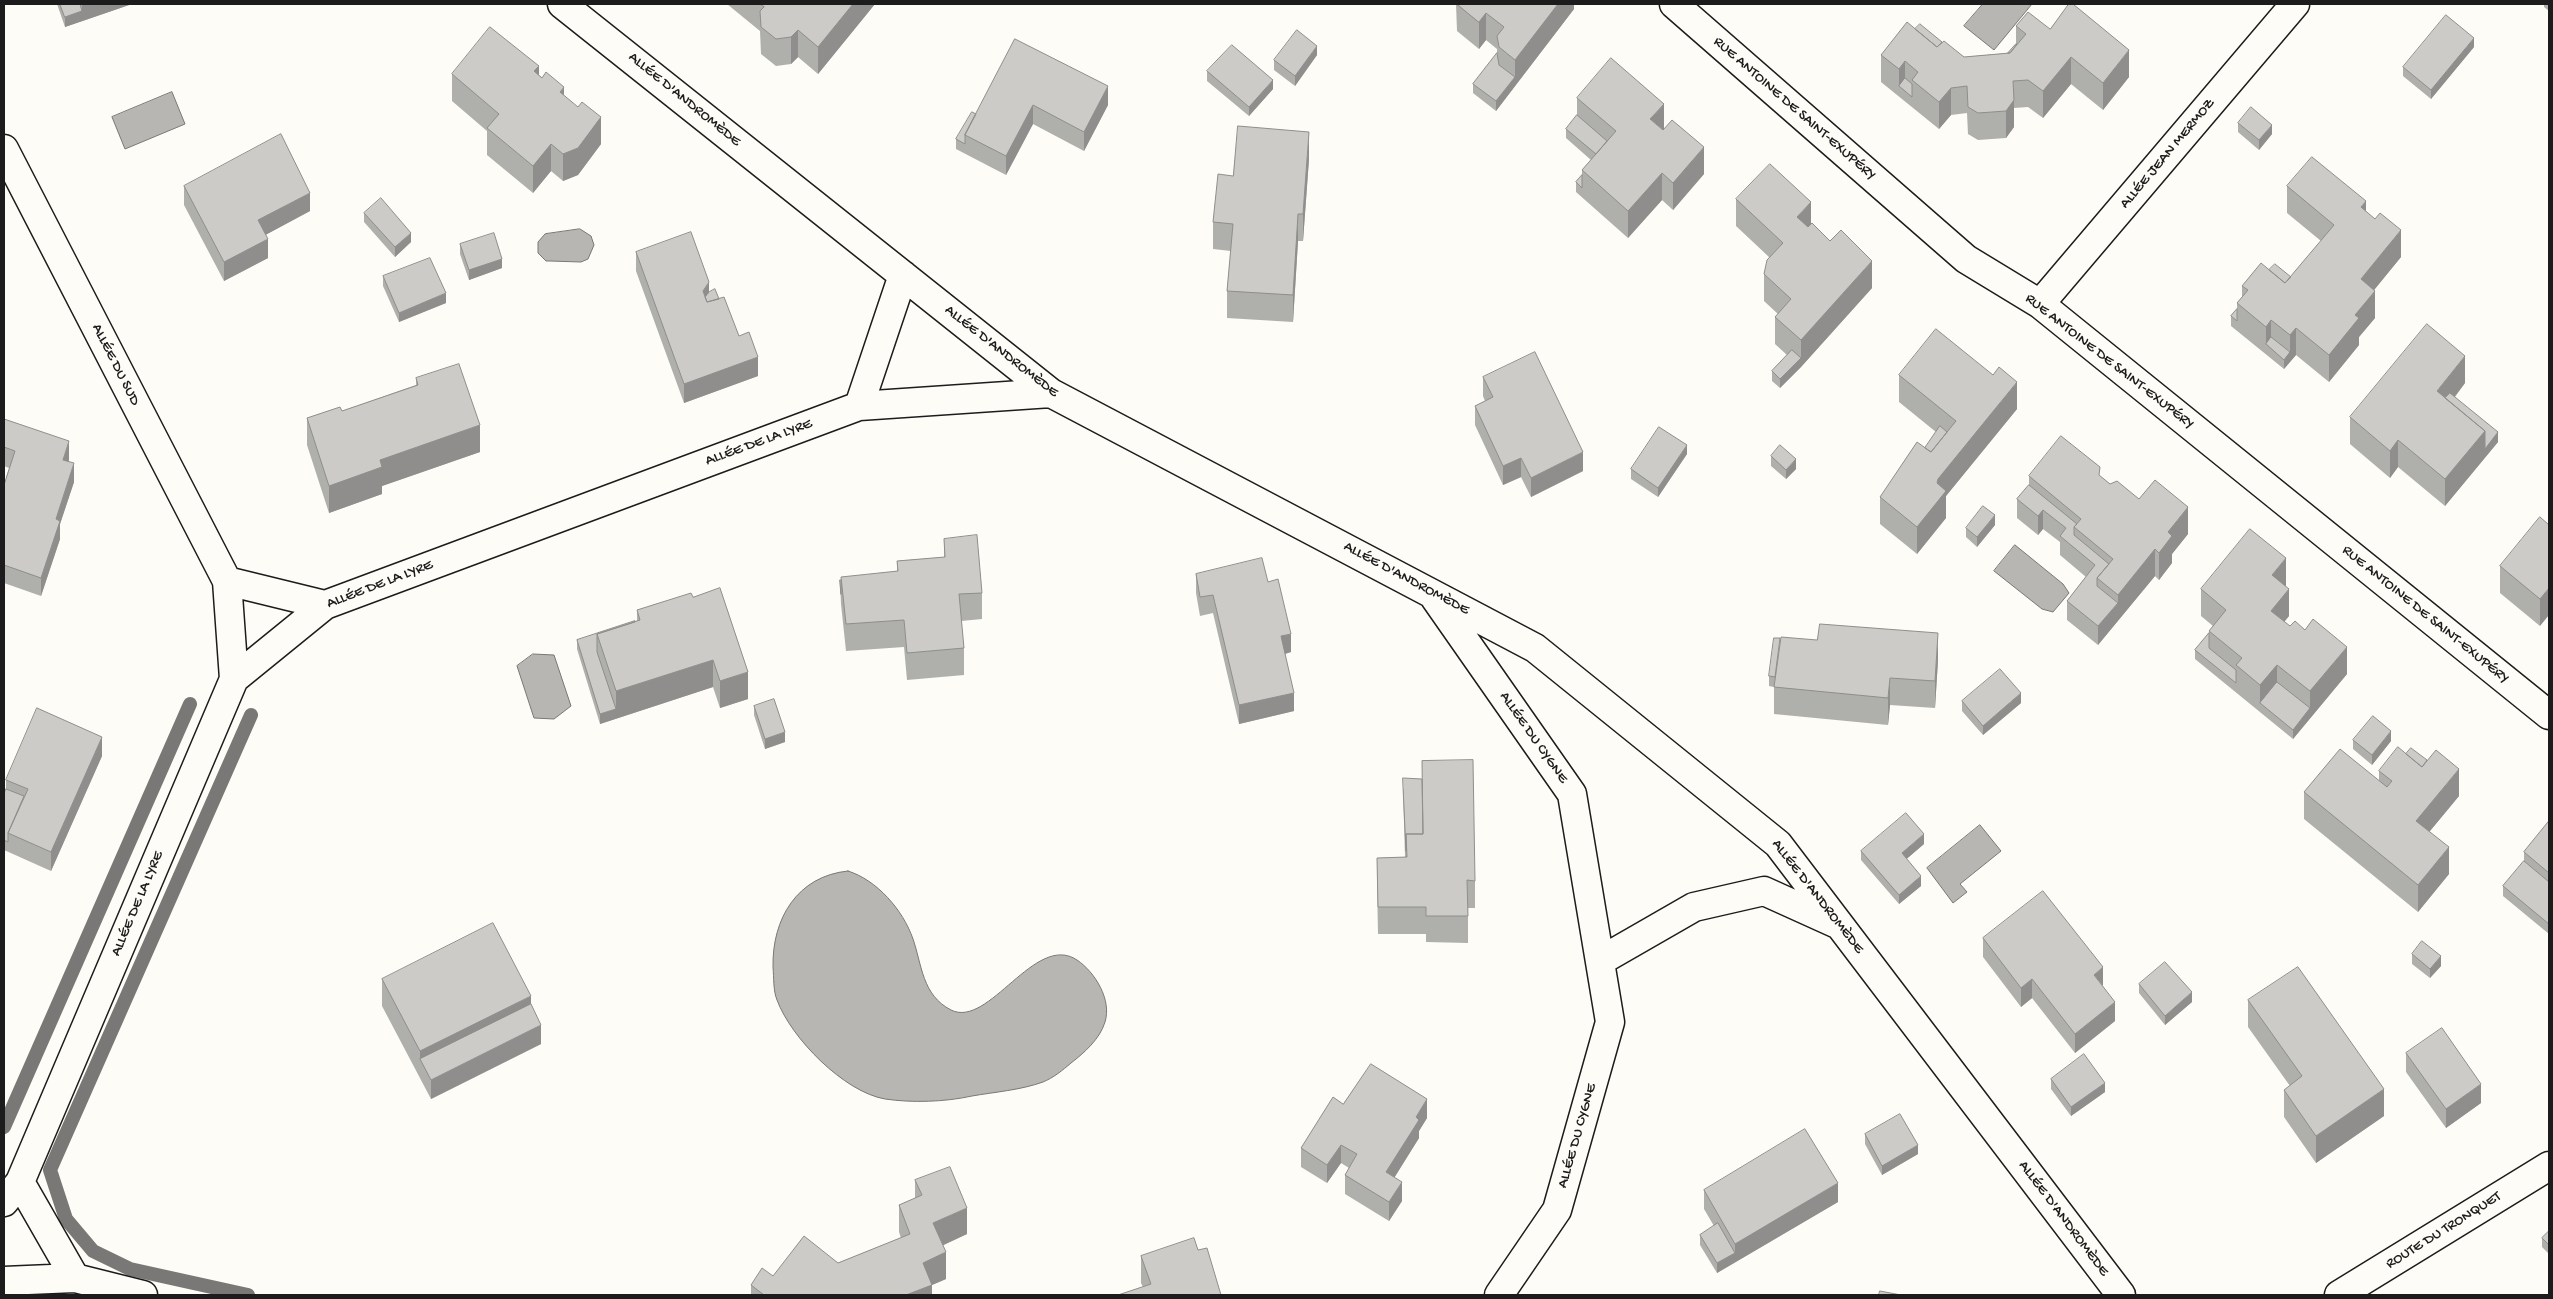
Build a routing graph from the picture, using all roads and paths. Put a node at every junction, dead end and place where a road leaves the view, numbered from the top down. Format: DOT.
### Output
graph roads {
  1 [pos="562,4"];
  2 [pos="1674,4"];
  3 [pos="2295,4"];
  4 [pos="4,150"];
  5 [pos="903,275"];
  6 [pos="2040,304"];
  7 [pos="1051,393"];
  8 [pos="859,406"];
  9 [pos="227,581"];
  10 [pos="1431,592"];
  11 [pos="326,604"];
  12 [pos="234,679"];
  13 [pos="2549,715"];
  14 [pos="1840,925"];
  15 [pos="1600,961"];
  16 [pos="2549,1166"];
  17 [pos="12,1192"];
  18 [pos="75,1278"];
  19 [pos="4,1281"];
  20 [pos="143,1295"];
  21 [pos="1499,1295"];
  22 [pos="2120,1295"];
  23 [pos="2339,1295"];
  1 -- 5 [label="street, ALLÉE D'ANDROMÈDE"];
  2 -- 6 [label="street, RUE ANTOINE DE SAINT-EXUPÉRY"];
  3 -- 6 [label="street, ALLÉE JEAN MERMOZ"];
  4 -- 9 [label="street, ALLÉE DU SUD"];
  5 -- 7 [label="street, ALLÉE D'ANDROMÈDE"];
  5 -- 8 [label="street"];
  6 -- 13 [label="street, RUE ANTOINE DE SAINT-EXUPÉRY"];
  7 -- 8 [label="street, ALLÉE DE LA LYRE"];
  7 -- 10 [label="street, ALLÉE D'ANDROMÈDE"];
  8 -- 11 [label="street, ALLÉE DE LA LYRE"];
  9 -- 11 [label="street"];
  9 -- 12 [label="street, ALLÉE DU SUD"];
  10 -- 14 [label="street, ALLÉE D'ANDROMÈDE"];
  10 -- 15 [label="street, ALLÉE DU CYGNE"];
  11 -- 12 [label="street, ALLÉE DE LA LYRE"];
  12 -- 17 [label="street, ALLÉE DE LA LYRE"];
  14 -- 15 [label="street"];
  14 -- 22 [label="street, ALLÉE D'ANDROMÈDE"];
  15 -- 21 [label="street, ALLÉE DU CYGNE"];
  16 -- 23 [label="street, ROUTE DU TRONQUET"];
  17 -- 18 [label="street"];
  18 -- 19 [label="street"];
  18 -- 20 [label="street"];
}
